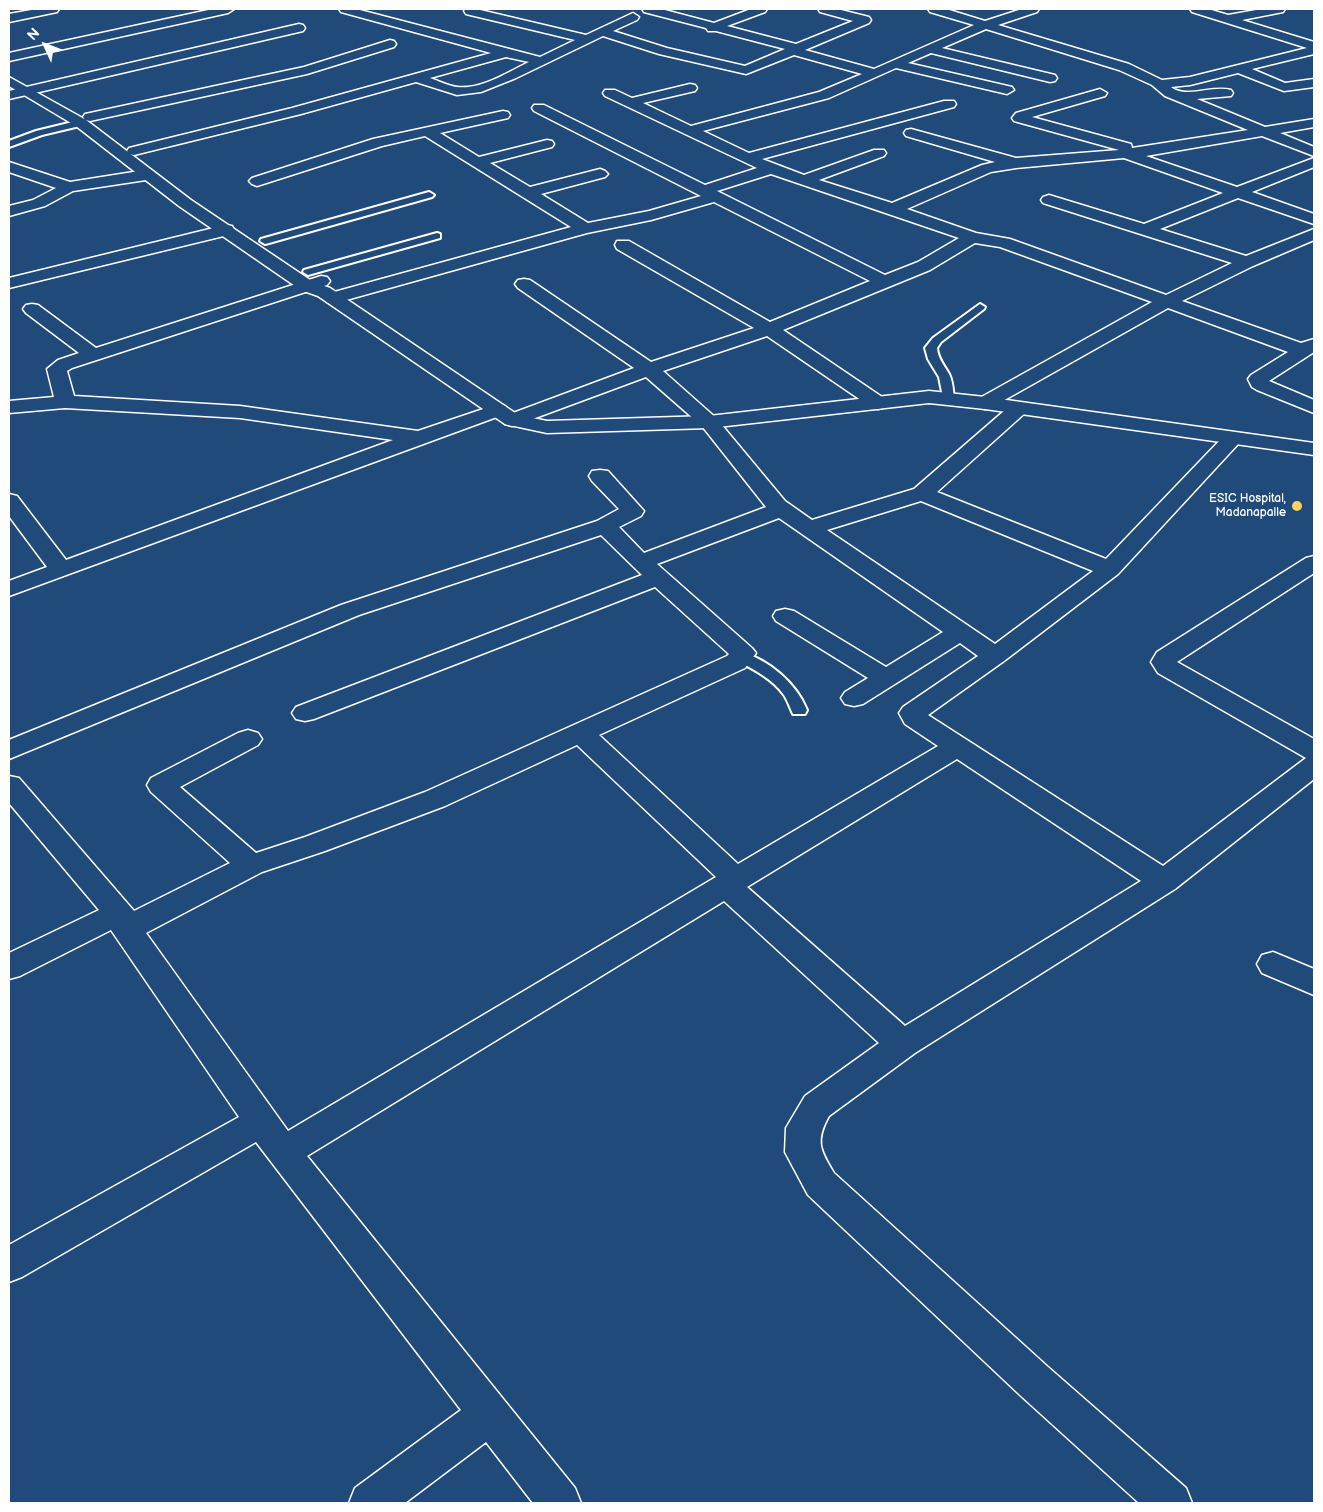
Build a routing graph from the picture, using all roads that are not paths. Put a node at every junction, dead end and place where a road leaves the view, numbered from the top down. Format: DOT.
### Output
graph roads {
  1 [pos="53,9"];
  2 [pos="228,9"];
  3 [pos="345,9"];
  4 [pos="648,9"];
  5 [pos="761,9"];
  6 [pos="824,9"];
  7 [pos="934,9"];
  8 [pos="1033,9"];
  9 [pos="1196,9"];
  10 [pos="1279,9"];
  11 [pos="395,11"];
  12 [pos="469,11"];
  13 [pos="616,13"];
  14 [pos="633,17"];
  15 [pos="9,18"];
  16 [pos="373,18"];
  17 [pos="1228,19"];
  18 [pos="434,23"];
  19 [pos="985,25"];
  20 [pos="299,28"];
  21 [pos="712,28"];
  22 [pos="416,29"];
  23 [pos="1297,29"];
  24 [pos="602,32"];
  25 [pos="1280,35"];
  26 [pos="588,39"];
  27 [pos="390,44"];
  28 [pos="1314,46"];
  29 [pos="930,49"];
  30 [pos="797,50"];
  31 [pos="1314,50"];
  32 [pos="506,53"];
  33 [pos="9,57"];
  34 [pos="541,61"];
  35 [pos="895,64"];
  36 [pos="1239,69"];
  37 [pos="9,71"];
  38 [pos="875,73"];
  39 [pos="417,78"];
  40 [pos="1050,78"];
  41 [pos="9,81"];
  42 [pos="1314,83"];
  43 [pos="1160,84"];
  44 [pos="43,88"];
  45 [pos="690,88"];
  46 [pos="1007,90"];
  47 [pos="26,91"];
  48 [pos="610,93"];
  49 [pos="1226,93"];
  50 [pos="1100,94"];
  51 [pos="9,95"];
  52 [pos="1181,98"];
  53 [pos="632,102"];
  54 [pos="949,104"];
  55 [pos="539,108"];
  56 [pos="503,115"];
  57 [pos="86,120"];
  58 [pos="1314,123"];
  59 [pos="692,130"];
  60 [pos="1258,131"];
  61 [pos="428,132"];
  62 [pos="911,133"];
  63 [pos="9,144"];
  64 [pos="548,144"];
  65 [pos="134,151"];
  66 [pos="1142,152"];
  67 [pos="1314,152"];
  68 [pos="878,153"];
  69 [pos="1125,154"];
  70 [pos="748,158"];
  71 [pos="476,162"];
  72 [pos="1314,162"];
  73 [pos="1016,163"];
  74 [pos="9,167"];
  75 [pos="771,169"];
  76 [pos="600,174"];
  77 [pos="146,175"];
  78 [pos="803,180"];
  79 [pos="257,181"];
  80 [pos="69,187"];
  81 [pos="1237,192"];
  82 [pos="17,193"];
  83 [pos="527,193"];
  84 [pos="709,194"];
  85 [pos="429,195"];
  86 [pos="202,198"];
  87 [pos="1049,200"];
  88 [pos="185,203"];
  89 [pos="893,209"];
  90 [pos="9,211"];
  91 [pos="1314,219"];
  92 [pos="585,228"];
  93 [pos="226,230"];
  94 [pos="1144,230"];
  95 [pos="1314,234"];
  96 [pos="437,236"];
  97 [pos="972,238"];
  98 [pos="265,241"];
  99 [pos="622,245"];
  100 [pos="1246,262"];
  101 [pos="885,282"];
  102 [pos="9,283"];
  103 [pos="524,284"];
  104 [pos="319,286"];
  105 [pos="1168,301"];
  106 [pos="980,307"];
  107 [pos="32,309"];
  108 [pos="768,329"];
  109 [pos="1308,347"];
  110 [pos="92,354"];
  111 [pos="650,369"];
  112 [pos="948,399"];
  113 [pos="65,402"];
  114 [pos="878,403"];
  115 [pos="985,403"];
  116 [pos="9,407"];
  117 [pos="1314,407"];
  118 [pos="1018,409"];
  119 [pos="505,415"];
  120 [pos="709,422"];
  121 [pos="420,437"];
  122 [pos="1232,439"];
  123 [pos="1314,448"];
  124 [pos="600,476"];
  125 [pos="922,494"];
  126 [pos="9,501"];
  127 [pos="777,506"];
  128 [pos="605,526"];
  129 [pos="809,528"];
  130 [pos="1314,563"];
  131 [pos="649,569"];
  132 [pos="1110,569"];
  133 [pos="61,570"];
  134 [pos="9,589"];
  135 [pos="785,616"];
  136 [pos="960,632"];
  137 [pos="995,656"];
  138 [pos="741,657"];
  139 [pos="887,678"];
  140 [pos="854,698"];
  141 [pos="799,710"];
  142 [pos="305,713"];
  143 [pos="578,732"];
  144 [pos="248,739"];
  145 [pos="956,746"];
  146 [pos="9,750"];
  147 [pos="1314,751"];
  148 [pos="1314,765"];
  149 [pos="9,785"];
  150 [pos="251,865"];
  151 [pos="1164,881"];
  152 [pos="732,882"];
  153 [pos="122,921"];
  154 [pos="1273,964"];
  155 [pos="9,968"];
  156 [pos="1314,983"];
  157 [pos="902,1044"];
  158 [pos="262,1121"];
  159 [pos="283,1152"];
  160 [pos="9,1265"];
  161 [pos="489,1414"];
  162 [pos="370,1503"];
  163 [pos="560,1503"];
  164 [pos="1171,1503"];
  1 -- 15 [label="street"];
  2 -- 33 [label="street"];
  3 -- 16 [label="street"];
  4 -- 14 [label="street"];
  4 -- 21 [label="street"];
  5 -- 21 [label="street"];
  6 -- 30 [label="street"];
  7 -- 19 [label="street"];
  8 -- 19 [label="street"];
  9 -- 17 [label="street"];
  10 -- 17 [label="street"];
  11 -- 16 [label="street"];
  12 -- 26 [label="street"];
  13 -- 14 [label="street"];
  14 -- 24 [label="street"];
  16 -- 22 [label="street"];
  17 -- 25 [label="street"];
  18 -- 22 [label="street"];
  19 -- 29 [label="street"];
  19 -- 43 [label="street"];
  20 -- 44 [label="street"];
  21 -- 30 [label="street"];
  22 -- 32 [label="street"];
  23 -- 25 [label="street"];
  24 -- 26 [label="street"];
  24 -- 30 [label="street"];
  25 -- 28 [label="street"];
  26 -- 34 [label="street"];
  27 -- 57 [label="street"];
  29 -- 35 [label="street"];
  29 -- 40 [label="street"];
  30 -- 38 [label="street"];
  31 -- 36 [label="street"];
  32 -- 34 [label="street"];
  32 -- 39 [label="street"];
  34 -- 39 [label="street"];
  35 -- 38 [label="street"];
  35 -- 46 [label="street"];
  36 -- 42 [label="street"];
  36 -- 43 [label="street"];
  37 -- 44 [label="street"];
  38 -- 59 [label="street"];
  39 -- 65 [label="street"];
  41 -- 47 [label="street"];
  43 -- 52 [label="street"];
  44 -- 47 [label="street"];
  44 -- 57 [label="street"];
  45 -- 53 [label="street"];
  47 -- 51 [label="street"];
  47 -- 57 [label="street"];
  48 -- 53 [label="street"];
  49 -- 52 [label="street"];
  50 -- 66 [label="street"];
  52 -- 60 [label="street"];
  53 -- 59 [label="street"];
  54 -- 70 [label="street"];
  55 -- 84 [label="street"];
  56 -- 61 [label="street"];
  57 -- 63 [label="lane"];
  57 -- 65 [label="street"];
  57 -- 77 [label="street"];
  58 -- 60 [label="street"];
  59 -- 70 [label="street"];
  60 -- 66 [label="street"];
  60 -- 67 [label="street"];
  61 -- 71 [label="street"];
  61 -- 79 [label="street"];
  62 -- 73 [label="street"];
  64 -- 71 [label="street"];
  65 -- 86 [label="street"];
  66 -- 69 [label="street"];
  68 -- 78 [label="street"];
  69 -- 73 [label="street"];
  69 -- 81 [label="street"];
  70 -- 75 [label="street"];
  71 -- 83 [label="street"];
  72 -- 81 [label="street"];
  73 -- 89 [label="street"];
  74 -- 80 [label="street"];
  75 -- 78 [label="street"];
  75 -- 84 [label="street"];
  76 -- 83 [label="street"];
  77 -- 80 [label="street"];
  77 -- 88 [label="street"];
  78 -- 89 [label="street"];
  80 -- 82 [label="street"];
  80 -- 90 [label="street"];
  81 -- 91 [label="street"];
  81 -- 94 [label="street"];
  83 -- 92 [label="street"];
  84 -- 92 [label="street"];
  84 -- 101 [label="street"];
  85 -- 98 [label="lane"];
  86 -- 88 [label="street"];
  86 -- 98 [label="street"];
  87 -- 94 [label="street"];
  88 -- 93 [label="street"];
  89 -- 97 [label="street"];
  92 -- 104 [label="street"];
  93 -- 102 [label="street"];
  93 -- 104 [label="street"];
  94 -- 100 [label="street"];
  95 -- 100 [label="street"];
  96 -- 104 [label="lane"];
  97 -- 101 [label="street"];
  97 -- 105 [label="street"];
  98 -- 104 [label="street"];
  99 -- 108 [label="street"];
  100 -- 105 [label="street"];
  101 -- 108 [label="street"];
  103 -- 111 [label="street"];
  104 -- 110 [label="street"];
  104 -- 119 [label="street"];
  105 -- 109 [label="street"];
  105 -- 115 [label="street"];
  106 -- 112 [label="lane"];
  107 -- 110 [label="street"];
  108 -- 111 [label="street"];
  108 -- 114 [label="street"];
  109 -- 117 [label="street"];
  110 -- 113 [label="street"];
  111 -- 119 [label="street"];
  111 -- 120 [label="street"];
  112 -- 114 [label="street"];
  112 -- 115 [label="street"];
  113 -- 116 [label="street"];
  113 -- 121 [label="street"];
  114 -- 120 [label="street"];
  115 -- 118 [label="street"];
  118 -- 122 [label="street"];
  118 -- 125 [label="street"];
  119 -- 120 [label="street"];
  119 -- 121 [label="street"];
  120 -- 127 [label="street"];
  121 -- 133 [label="street"];
  122 -- 123 [label="street"];
  122 -- 132 [label="street"];
  124 -- 128 [label="street"];
  125 -- 129 [label="street"];
  125 -- 132 [label="street"];
  126 -- 133 [label="street"];
  127 -- 129 [label="street"];
  127 -- 131 [label="street"];
  128 -- 131 [label="street"];
  128 -- 146 [label="street"];
  129 -- 136 [label="street"];
  130 -- 147 [label="street"];
  131 -- 138 [label="street"];
  131 -- 142 [label="street"];
  132 -- 137 [label="street"];
  133 -- 134 [label="street"];
  135 -- 139 [label="street"];
  136 -- 137 [label="street"];
  136 -- 139 [label="street"];
  137 -- 145 [label="street"];
  138 -- 141 [label="lane"];
  138 -- 143 [label="street"];
  139 -- 140 [label="street"];
  143 -- 150 [label="street"];
  143 -- 152 [label="street"];
  144 -- 150 [label="street"];
  145 -- 151 [label="street"];
  145 -- 152 [label="street"];
  148 -- 151 [label="street"];
  149 -- 153 [label="street"];
  150 -- 153 [label="street"];
  151 -- 157 [label="street"];
  152 -- 157 [label="street"];
  152 -- 159 [label="street"];
  153 -- 155 [label="street"];
  153 -- 158 [label="street"];
  154 -- 156 [label="street"];
  157 -- 164 [label="street"];
  158 -- 159 [label="street"];
  158 -- 160 [label="street"];
  159 -- 161 [label="street"];
  161 -- 162 [label="street"];
  161 -- 163 [label="street"];
}
